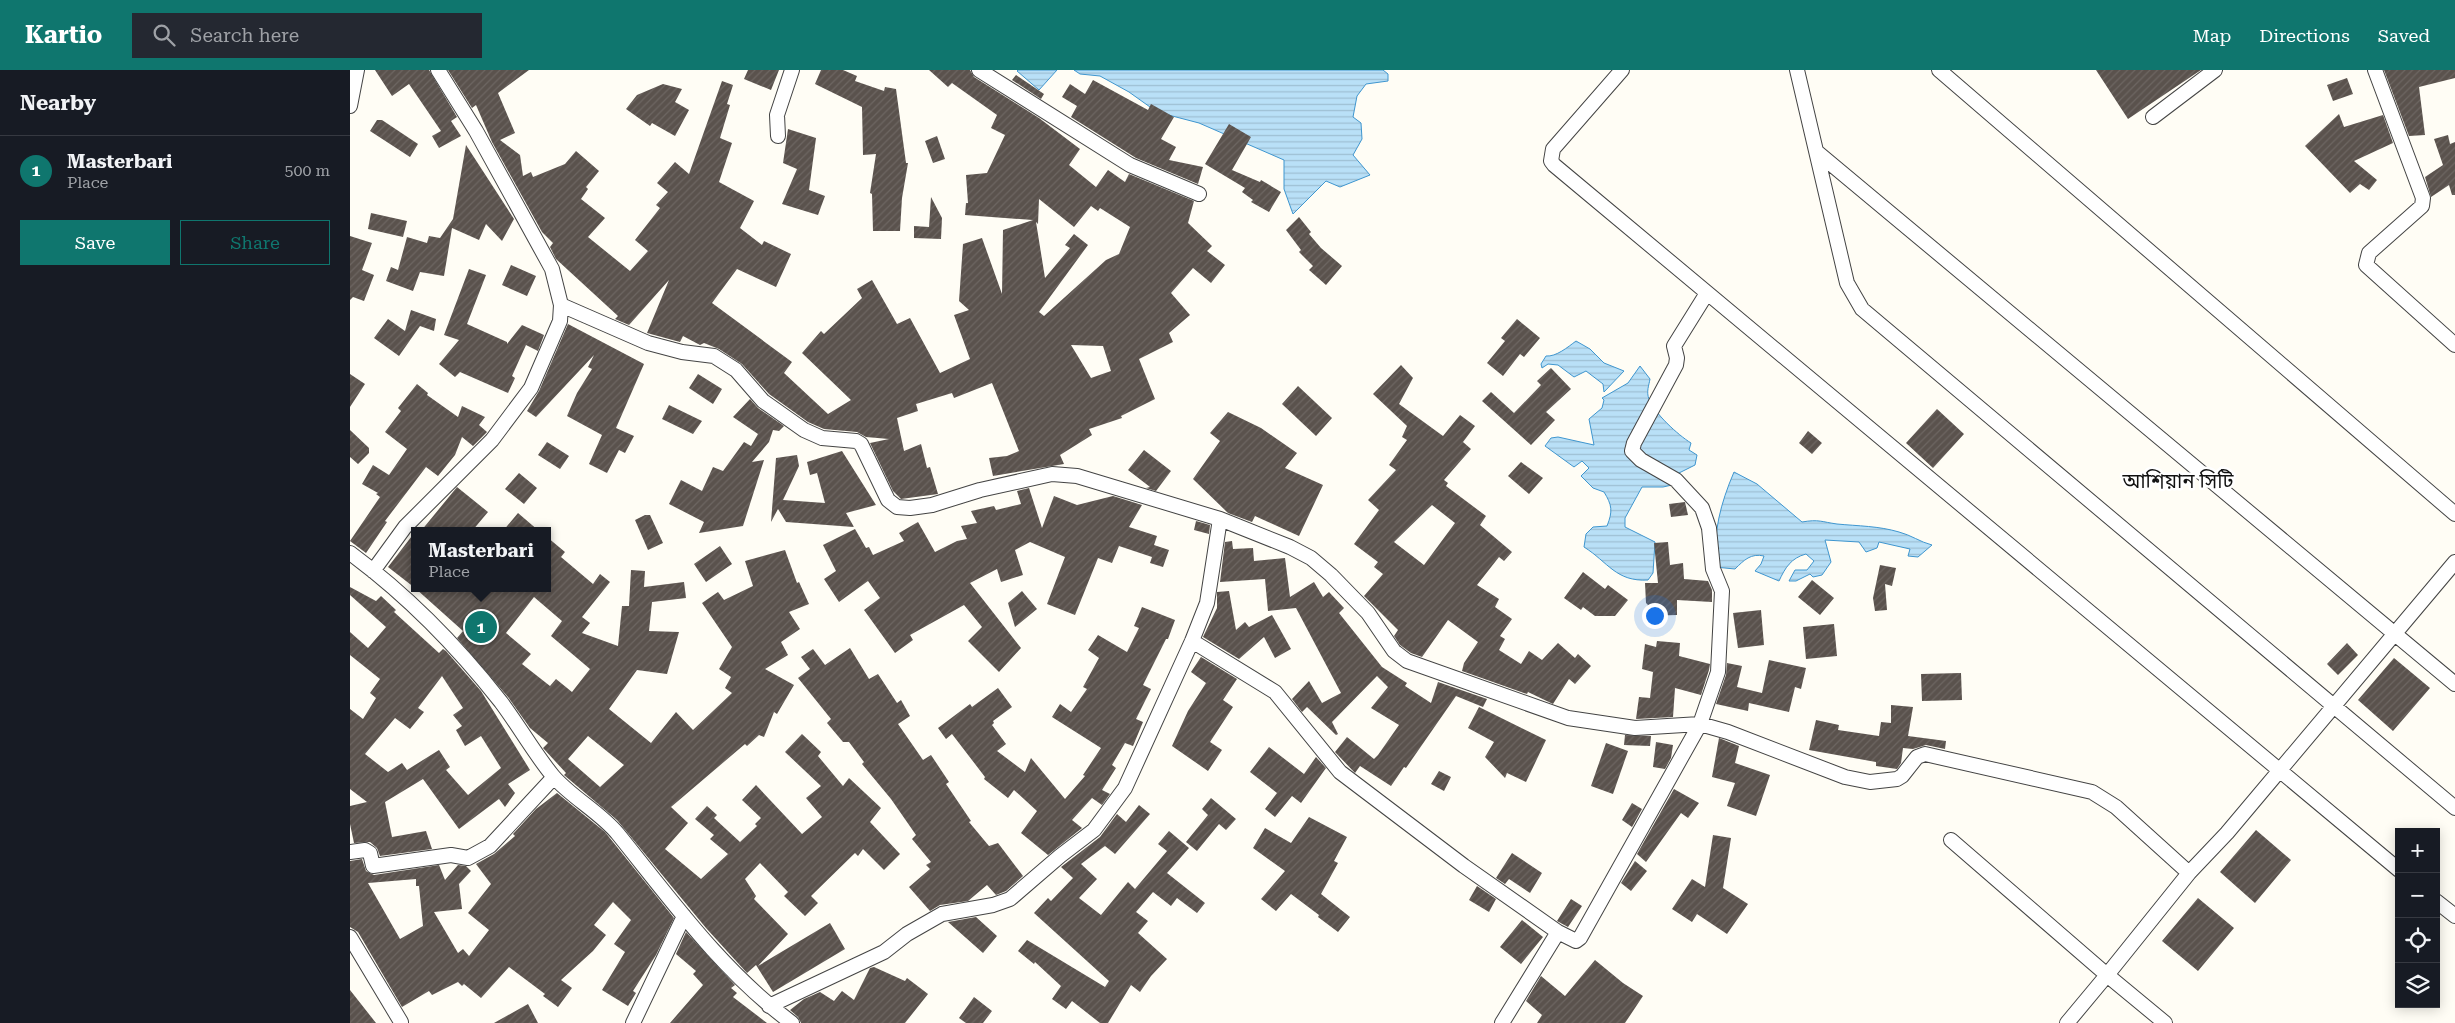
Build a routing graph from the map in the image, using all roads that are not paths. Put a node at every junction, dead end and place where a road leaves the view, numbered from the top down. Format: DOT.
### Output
graph roads {
  1 [pos="357,70"];
  2 [pos="438,70"];
  3 [pos="792,70"];
  4 [pos="979,70"];
  5 [pos="1622,70"];
  6 [pos="1797,70"];
  7 [pos="1939,70"];
  8 [pos="2215,70"];
  9 [pos="2375,70"];
  10 [pos="350,106"];
  11 [pos="2153,117"];
  12 [pos="778,136"];
  13 [pos="1818,153"];
  14 [pos="1199,194"];
  15 [pos="1707,293"];
  16 [pos="561,305"];
  17 [pos="2455,345"];
  18 [pos="2455,514"];
  19 [pos="1220,519"];
  20 [pos="350,554"];
  21 [pos="2455,562"];
  22 [pos="373,571"];
  23 [pos="2395,635"];
  24 [pos="1192,641"];
  25 [pos="2455,684"];
  26 [pos="2334,706"];
  27 [pos="1700,724"];
  28 [pos="2280,771"];
  29 [pos="554,777"];
  30 [pos="2455,808"];
  31 [pos="1951,840"];
  32 [pos="350,852"];
  33 [pos="2395,867"];
  34 [pos="2189,873"];
  35 [pos="2440,904"];
  36 [pos="684,916"];
  37 [pos="2455,916"];
  38 [pos="1558,932"];
  39 [pos="350,937"];
  40 [pos="2107,975"];
  41 [pos="769,1006"];
  42 [pos="401,1022"];
  43 [pos="633,1023"];
  44 [pos="792,1023"];
  45 [pos="1502,1023"];
  46 [pos="2067,1023"];
  47 [pos="2165,1023"];
  1 -- 10 [label="street"];
  2 -- 16 [label="street"];
  3 -- 12 [label="street"];
  4 -- 14 [label="street"];
  5 -- 15 [label="street"];
  6 -- 13 [label="street"];
  7 -- 18 [label="street"];
  8 -- 11 [label="street"];
  9 -- 17 [label="street"];
  13 -- 23 [label="street"];
  13 -- 26 [label="street"];
  15 -- 27 [label="street"];
  15 -- 28 [label="street"];
  16 -- 19 [label="street"];
  16 -- 22 [label="street"];
  19 -- 24 [label="street"];
  19 -- 27 [label="street"];
  20 -- 22 [label="street"];
  21 -- 23 [label="street"];
  22 -- 29 [label="street"];
  23 -- 25 [label="street"];
  23 -- 26 [label="street"];
  24 -- 38 [label="street"];
  24 -- 41 [label="street"];
  26 -- 28 [label="street"];
  26 -- 30 [label="street"];
  27 -- 34 [label="street"];
  27 -- 38 [label="street"];
  28 -- 33 [label="street"];
  28 -- 34 [label="street"];
  29 -- 32 [label="street"];
  29 -- 36 [label="street"];
  31 -- 40 [label="street"];
  34 -- 40 [label="street"];
  35 -- 37 [label="street"];
  36 -- 41 [label="street"];
  36 -- 43 [label="street"];
  38 -- 45 [label="street"];
  39 -- 42 [label="street"];
  40 -- 46 [label="street"];
  40 -- 47 [label="street"];
  41 -- 44 [label="street"];
}
